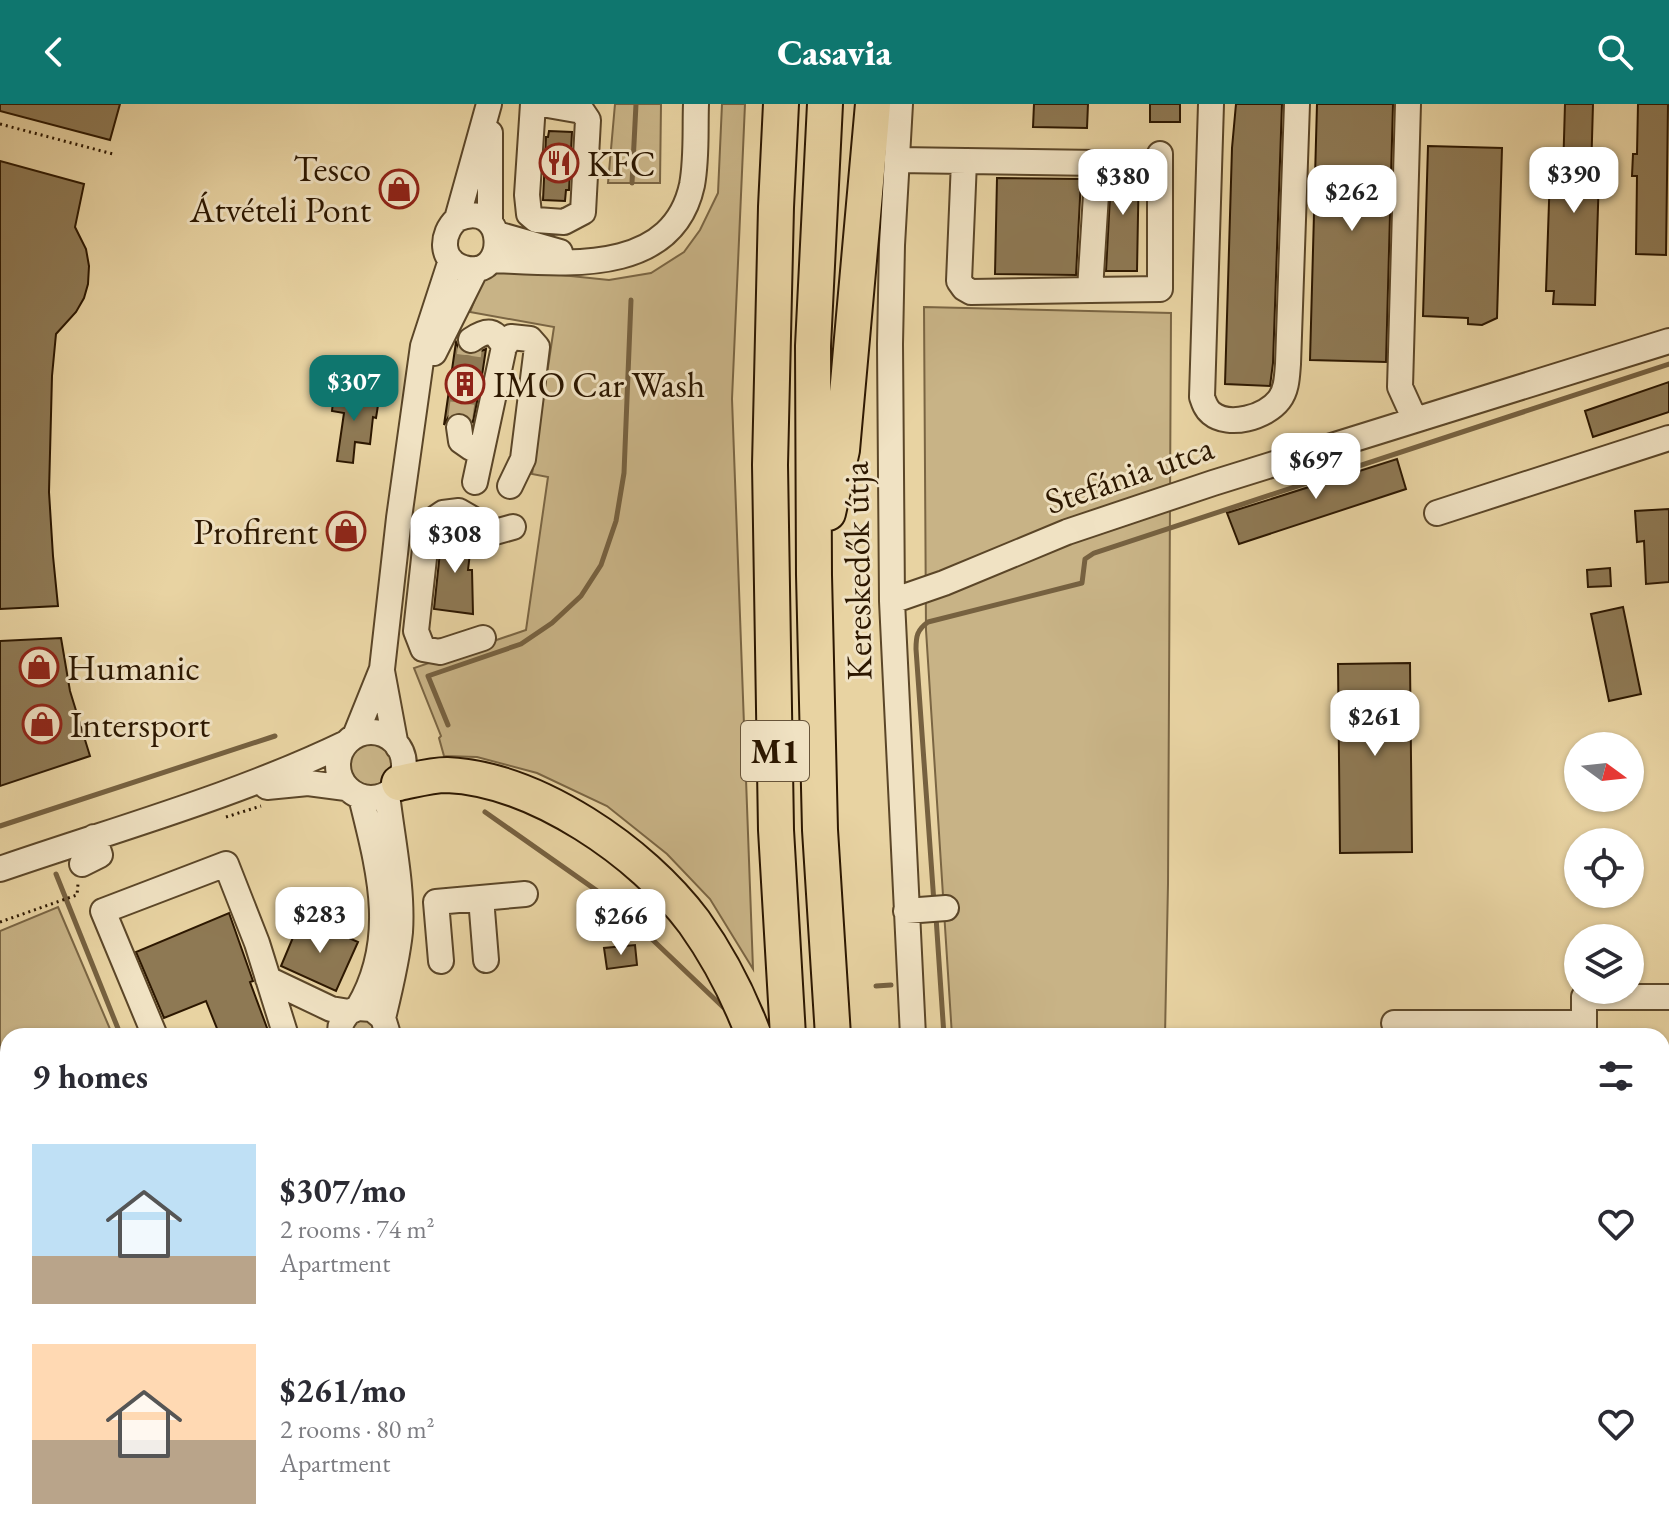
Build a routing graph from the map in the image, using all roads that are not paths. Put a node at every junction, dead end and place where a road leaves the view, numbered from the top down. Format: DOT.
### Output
graph roads {
  1 [pos="490,104"];
  2 [pos="533,104"];
  3 [pos="542,104"];
  4 [pos="696,104"];
  5 [pos="781,104"];
  6 [pos="825,104"];
  7 [pos="873,104"];
  8 [pos="900,104"];
  9 [pos="1211,104"];
  10 [pos="1297,104"];
  11 [pos="1408,104"];
  12 [pos="1160,154"];
  13 [pos="964,161"];
  14 [pos="883,164"];
  15 [pos="457,219"];
  16 [pos="493,229"];
  17 [pos="451,260"];
  18 [pos="600,261"];
  19 [pos="484,264"];
  20 [pos="1090,290"];
  21 [pos="471,340"];
  22 [pos="1669,341"];
  23 [pos="504,347"];
  24 [pos="418,387"];
  25 [pos="1415,420"];
  26 [pos="459,427"];
  27 [pos="1669,438"];
  28 [pos="482,448"];
  29 [pos="475,482"];
  30 [pos="510,486"];
  31 [pos="1437,513"];
  32 [pos="513,527"];
  33 [pos="814,575"];
  34 [pos="892,601"];
  35 [pos="483,638"];
  36 [pos="382,669"];
  37 [pos="351,740"];
  38 [pos="398,747"];
  39 [pos="393,788"];
  40 [pos="237,790"];
  41 [pos="354,792"];
  42 [pos="94,837"];
  43 [pos="82,864"];
  44 [pos="0,869"];
  45 [pos="525,894"];
  46 [pos="481,898"];
  47 [pos="486,960"];
  48 [pos="441,961"];
  49 [pos="268,979"];
  50 [pos="1669,997"];
  51 [pos="344,1017"];
  52 [pos="1394,1023"];
  53 [pos="152,1028"];
  54 [pos="283,1028"];
  55 [pos="386,1028"];
  56 [pos="387,1028"];
  57 [pos="751,1028"];
  58 [pos="788,1028"];
  59 [pos="832,1028"];
  60 [pos="914,1028"];
  61 [pos="1530,1028"];
  62 [pos="1584,1028"];
  1 -- 15 [label="street"];
  1 -- 16 [label="street"];
  2 -- 3 [label="street"];
  4 -- 18 [label="street"];
  5 -- 58 [label="highway, M1"];
  6 -- 33 [label="highway, M1"];
  7 -- 14 [label="highway"];
  8 -- 14 [label="street, Kereskedők útja"];
  9 -- 10 [label="street"];
  11 -- 25 [label="street"];
  12 -- 20 [label="street"];
  13 -- 14 [label="street"];
  13 -- 20 [label="street"];
  13 -- 20 [label="street"];
  14 -- 33 [label="highway"];
  14 -- 34 [label="street, Kereskedők útja"];
  15 -- 16 [label="street"];
  15 -- 17 [label="street"];
  16 -- 18 [label="street"];
  16 -- 19 [label="street"];
  17 -- 19 [label="street"];
  17 -- 24 [label="street"];
  18 -- 19 [label="street"];
  19 -- 24 [label="street"];
  21 -- 23 [label="street"];
  22 -- 25 [label="street, Stefánia utca"];
  23 -- 28 [label="street"];
  23 -- 30 [label="street"];
  24 -- 36 [label="street"];
  25 -- 34 [label="street, Stefánia utca"];
  26 -- 28 [label="street"];
  27 -- 31 [label="street"];
  28 -- 29 [label="street"];
  32 -- 35 [label="street"];
  33 -- 59 [label="highway, M1"];
  34 -- 60 [label="street, Kereskedők útja"];
  36 -- 37 [label="street"];
  36 -- 38 [label="street"];
  37 -- 38 [label="street"];
  37 -- 40 [label="street"];
  37 -- 41 [label="street"];
  38 -- 39 [label="street"];
  39 -- 41 [label="street"];
  39 -- 56 [label="street"];
  39 -- 57 [label="highway"];
  40 -- 41 [label="street"];
  40 -- 42 [label="street"];
  41 -- 51 [label="street"];
  42 -- 43 [label="street"];
  42 -- 44 [label="street"];
  45 -- 46 [label="street"];
  46 -- 47 [label="street"];
  46 -- 48 [label="street"];
  49 -- 51 [label="street"];
  49 -- 53 [label="street"];
  49 -- 54 [label="street"];
  50 -- 62 [label="street"];
  51 -- 55 [label="street"];
  52 -- 61 [label="street"];
}
